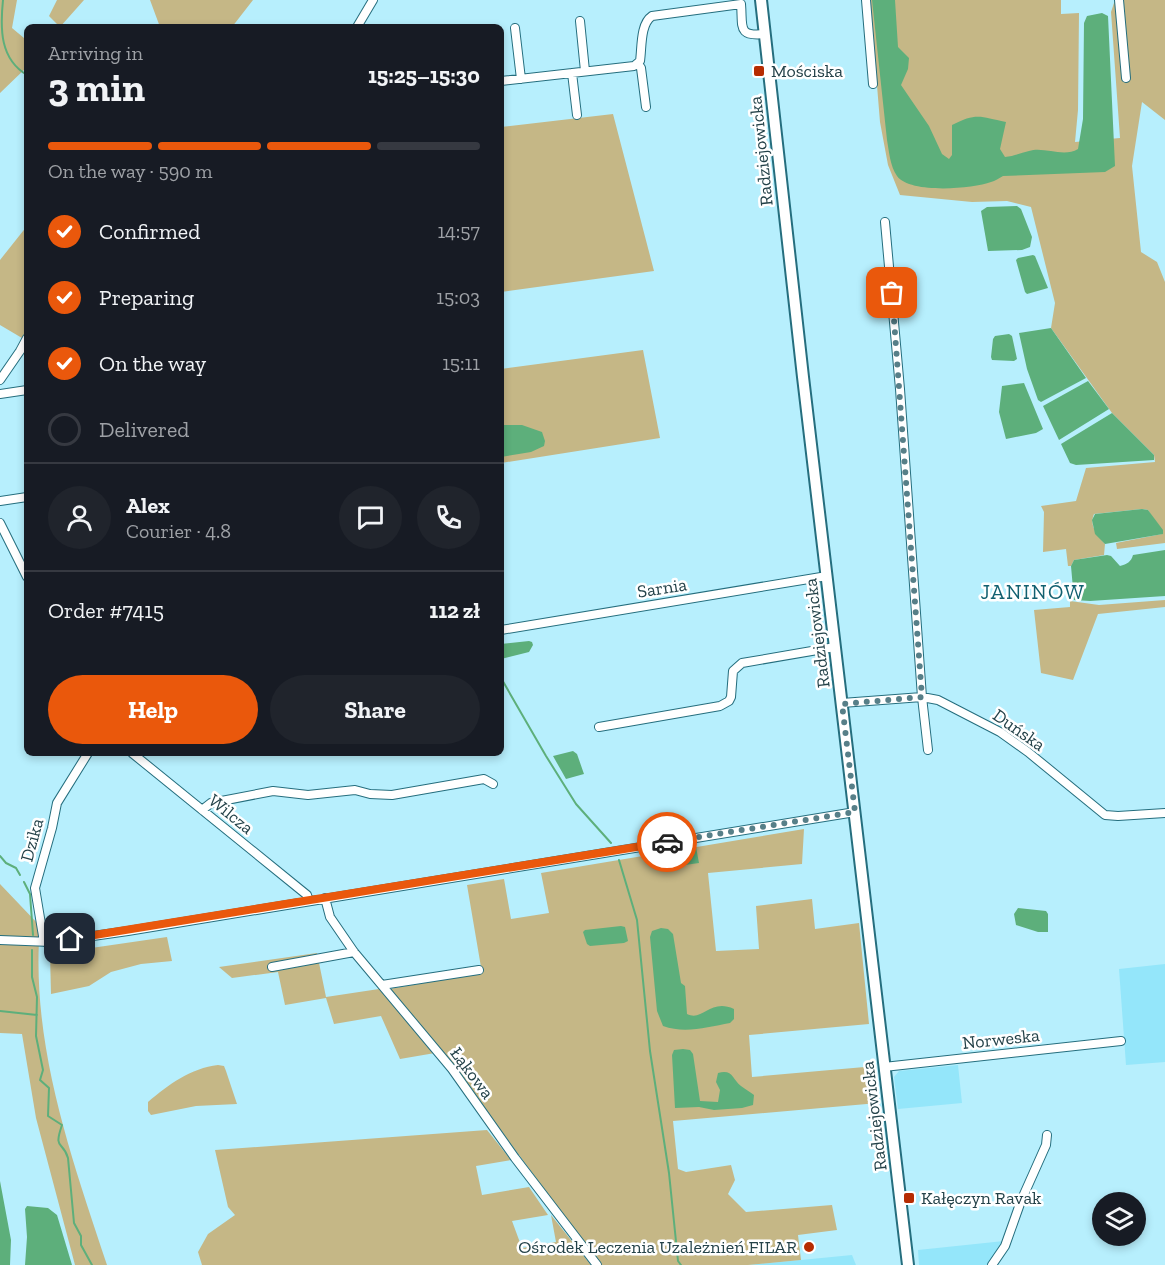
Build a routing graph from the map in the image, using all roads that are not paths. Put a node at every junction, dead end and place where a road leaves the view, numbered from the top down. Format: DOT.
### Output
graph roads {
  1 [pos="373,0"];
  2 [pos="761,0"];
  3 [pos="866,0"];
  4 [pos="1119,0"];
  5 [pos="580,21"];
  6 [pos="359,24"];
  7 [pos="515,28"];
  8 [pos="765,34"];
  9 [pos="638,64"];
  10 [pos="585,71"];
  11 [pos="572,73"];
  12 [pos="1126,78"];
  13 [pos="521,79"];
  14 [pos="504,81"];
  15 [pos="873,84"];
  16 [pos="646,107"];
  17 [pos="577,115"];
  18 [pos="885,222"];
  19 [pos="24,344"];
  20 [pos="0,380"];
  21 [pos="24,390"];
  22 [pos="0,394"];
  23 [pos="24,497"];
  24 [pos="0,501"];
  25 [pos="0,523"];
  26 [pos="24,572"];
  27 [pos="827,576"];
  28 [pos="504,630"];
  29 [pos="835,647"];
  30 [pos="922,697"];
  31 [pos="842,704"];
  32 [pos="599,727"];
  33 [pos="928,750"];
  34 [pos="85,756"];
  35 [pos="136,756"];
  36 [pos="493,784"];
  37 [pos="202,810"];
  38 [pos="855,812"];
  39 [pos="1165,813"];
  40 [pos="325,898"];
  41 [pos="309,901"];
  42 [pos="0,940"];
  43 [pos="44,942"];
  44 [pos="354,952"];
  45 [pos="272,966"];
  46 [pos="479,970"];
  47 [pos="382,986"];
  48 [pos="1121,1041"];
  49 [pos="884,1067"];
  50 [pos="1047,1135"];
  51 [pos="597,1265"];
  52 [pos="908,1265"];
  53 [pos="992,1265"];
  1 -- 6 [label="street"];
  2 -- 8 [label="main road, Radziejowicka"];
  3 -- 15 [label="street"];
  4 -- 12 [label="street"];
  5 -- 10 [label="street"];
  7 -- 13 [label="street"];
  8 -- 9 [label="street"];
  8 -- 27 [label="main road, Radziejowicka"];
  9 -- 10 [label="street"];
  9 -- 16 [label="street"];
  10 -- 11 [label="street"];
  11 -- 13 [label="street"];
  11 -- 17 [label="street"];
  13 -- 14 [label="street"];
  18 -- 30 [label="street"];
  19 -- 20 [label="street"];
  21 -- 22 [label="street"];
  23 -- 24 [label="street"];
  25 -- 26 [label="street"];
  27 -- 28 [label="street, Sarnia"];
  27 -- 29 [label="main road, Radziejowicka"];
  29 -- 31 [label="main road, Radziejowicka"];
  29 -- 32 [label="street"];
  30 -- 31 [label="street, Duńska"];
  30 -- 33 [label="street"];
  30 -- 39 [label="street, Duńska"];
  31 -- 38 [label="main road, Radziejowicka"];
  34 -- 43 [label="street, Dzika"];
  35 -- 37 [label="street, Wilcza"];
  36 -- 37 [label="street"];
  37 -- 41 [label="street, Wilcza"];
  38 -- 40 [label="street"];
  38 -- 49 [label="main road, Radziejowicka"];
  40 -- 41 [label="street"];
  40 -- 44 [label="street, Łąkowa"];
  41 -- 43 [label="street"];
  42 -- 43 [label="street"];
  44 -- 45 [label="street"];
  44 -- 47 [label="street, Łąkowa"];
  46 -- 47 [label="street"];
  47 -- 51 [label="street, Łąkowa"];
  48 -- 49 [label="street, Norweska"];
  49 -- 52 [label="main road, Radziejowicka"];
  50 -- 53 [label="street"];
}
